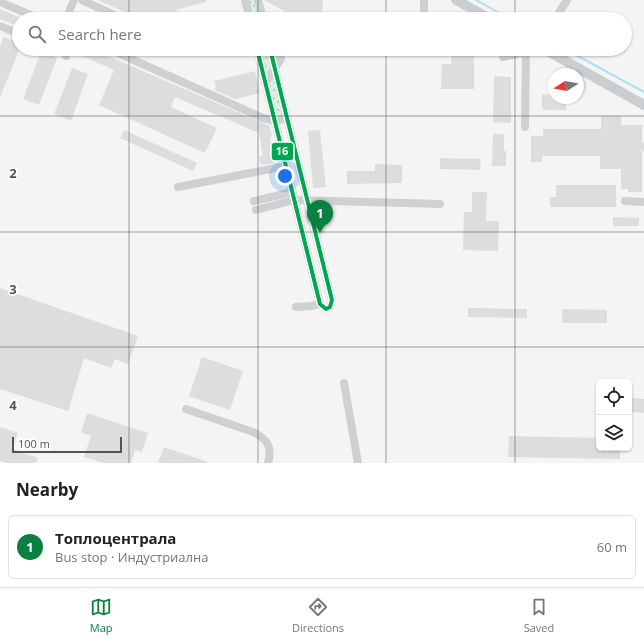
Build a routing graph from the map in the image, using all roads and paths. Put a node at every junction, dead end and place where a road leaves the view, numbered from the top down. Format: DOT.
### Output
graph roads {
  1 [pos="74,0"];
  2 [pos="82,0"];
  3 [pos="245,0"];
  4 [pos="258,0"];
  5 [pos="424,0"];
  6 [pos="456,0"];
  7 [pos="566,0"];
  8 [pos="0,2"];
  9 [pos="24,12"];
  10 [pos="69,12"];
  11 [pos="108,12"];
  12 [pos="248,12"];
  13 [pos="261,12"];
  14 [pos="424,12"];
  15 [pos="477,12"];
  16 [pos="559,12"];
  17 [pos="0,26"];
  18 [pos="12,31"];
  19 [pos="129,56"];
  20 [pos="259,56"];
  21 [pos="272,56"];
  22 [pos="281,56"];
  23 [pos="507,56"];
  24 [pos="526,56"];
  25 [pos="556,56"];
  26 [pos="503,57"];
  27 [pos="275,68"];
  28 [pos="265,83"];
  29 [pos="644,105"];
  30 [pos="287,118"];
  31 [pos="275,121"];
  32 [pos="525,127"];
  33 [pos="286,166"];
  34 [pos="178,187"];
  35 [pos="293,196"];
  36 [pos="308,200"];
  37 [pos="625,200"];
  38 [pos="254,201"];
  39 [pos="644,202"];
  40 [pos="440,204"];
  41 [pos="256,210"];
  42 [pos="320,304"];
  43 [pos="296,307"];
  44 [pos="344,383"];
  45 [pos="186,409"];
  46 [pos="268,463"];
  47 [pos="358,463"];
  1 -- 10 [label="street"];
  2 -- 11 [label="street"];
  3 -- 12 [label="street"];
  4 -- 13 [label="street"];
  5 -- 14 [label="street"];
  6 -- 15 [label="main road"];
  7 -- 16 [label="street"];
  8 -- 9 [label="street"];
  17 -- 18 [label="street"];
  19 -- 31 [label="street"];
  20 -- 28 [label="street"];
  21 -- 27 [label="street"];
  22 -- 27 [label="street"];
  23 -- 26 [label="street"];
  24 -- 32 [label="street"];
  25 -- 29 [label="main road"];
  27 -- 28 [label="street"];
  27 -- 30 [label="street"];
  28 -- 31 [label="street"];
  30 -- 31 [label="street"];
  30 -- 36 [label="street"];
  31 -- 33 [label="street"];
  33 -- 34 [label="street"];
  33 -- 35 [label="street"];
  35 -- 36 [label="street"];
  35 -- 38 [label="street"];
  35 -- 41 [label="street"];
  35 -- 42 [label="street"];
  36 -- 40 [label="street"];
  36 -- 42 [label="street"];
  37 -- 39 [label="street"];
  42 -- 43 [label="street"];
  44 -- 47 [label="street"];
  45 -- 46 [label="street"];
}
